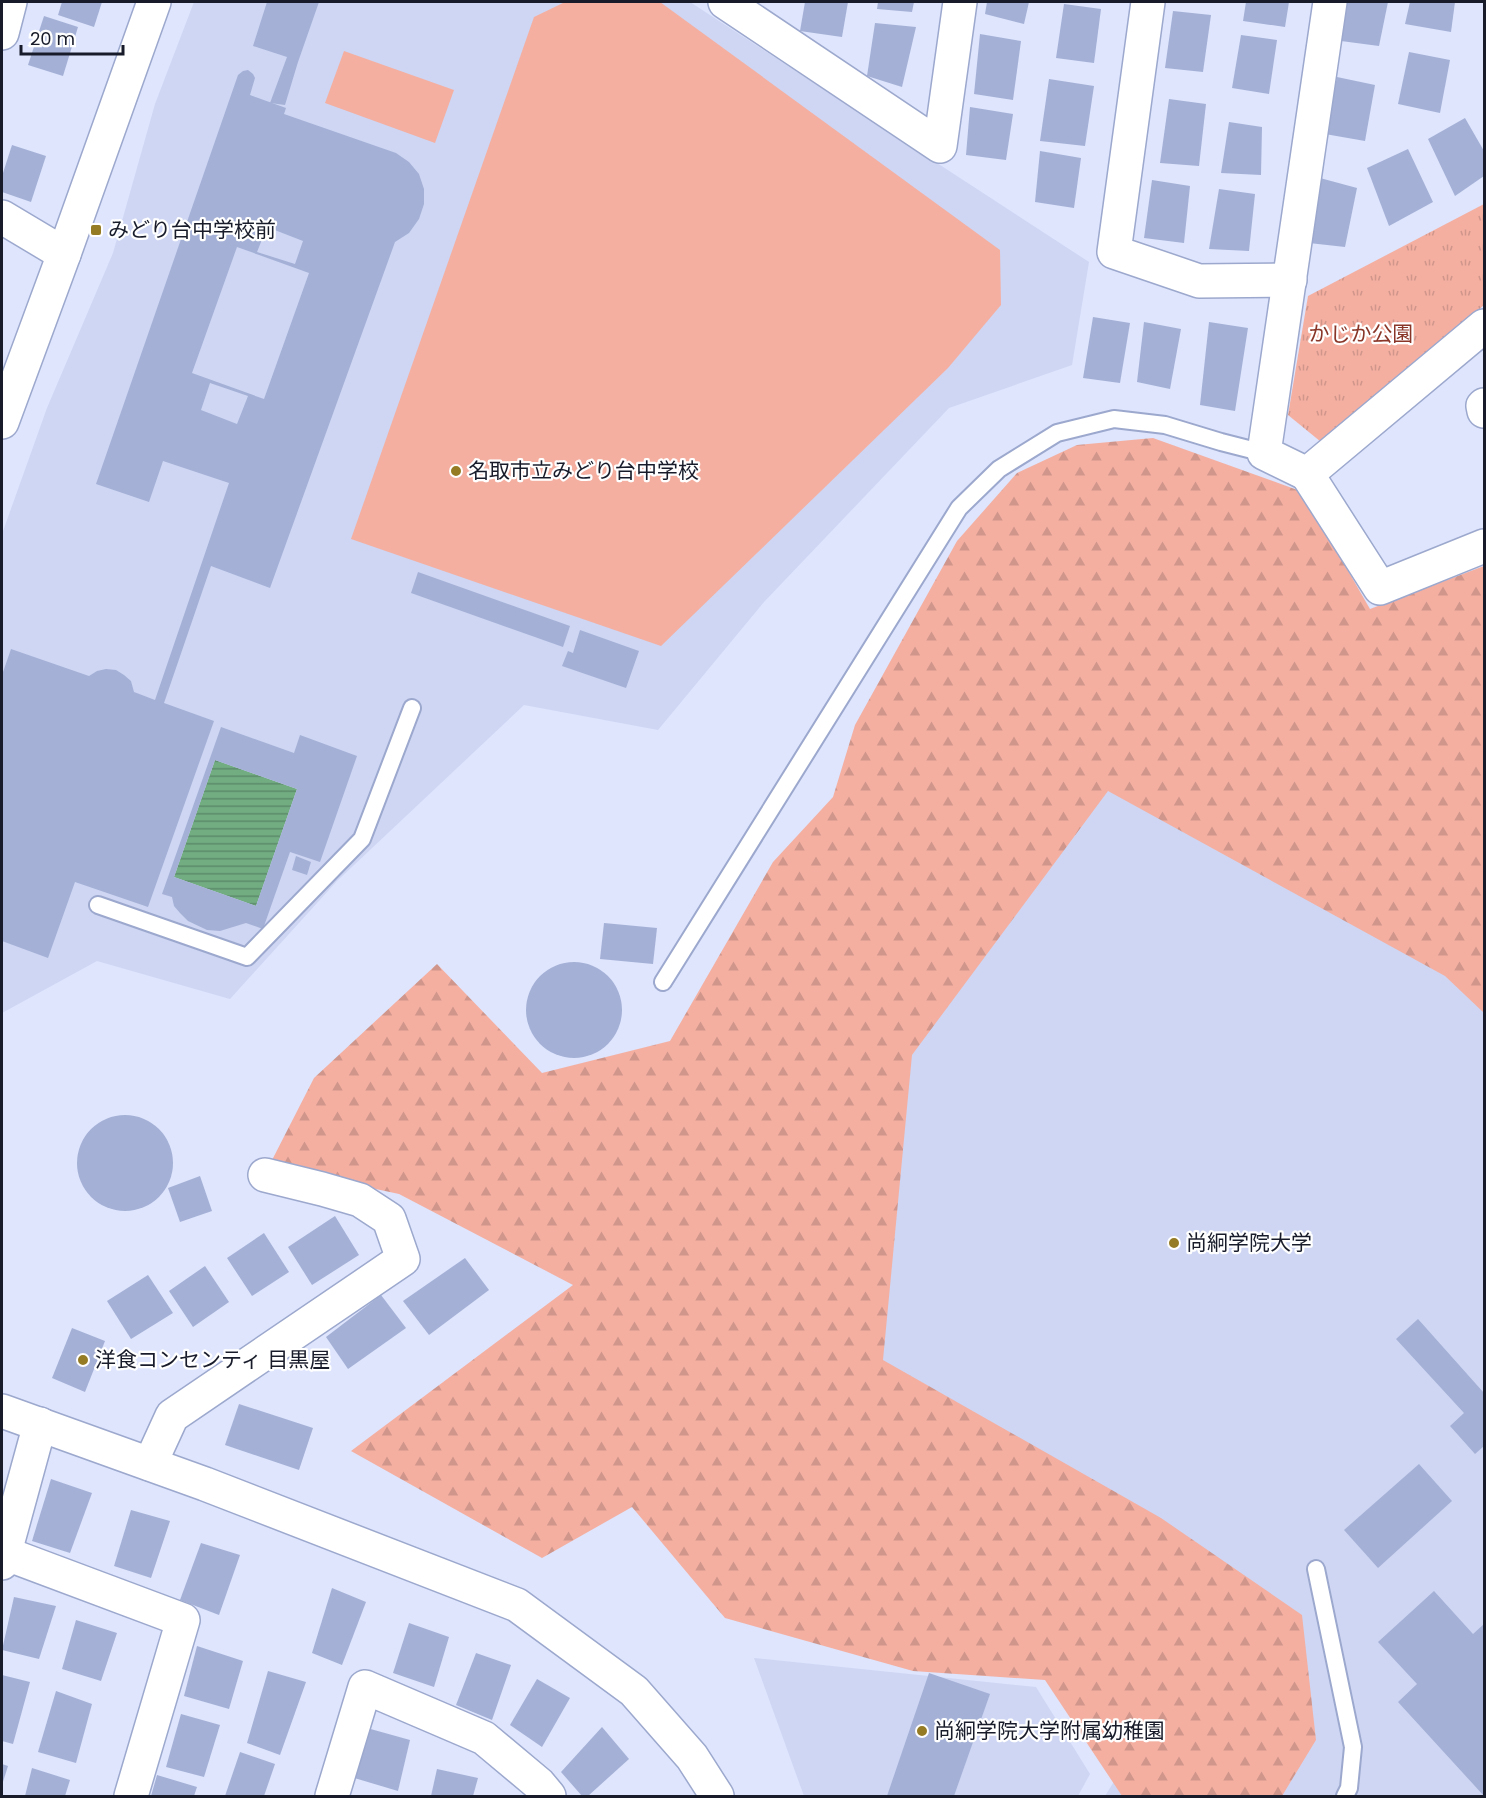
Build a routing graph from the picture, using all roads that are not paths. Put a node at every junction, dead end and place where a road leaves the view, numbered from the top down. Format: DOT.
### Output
graph roads {
  1 [pos="10,2"];
  2 [pos="154,2"];
  3 [pos="725,2"];
  4 [pos="960,2"];
  5 [pos="1148,2"];
  6 [pos="1330,2"];
  7 [pos="765,14"];
  8 [pos="2,33"];
  9 [pos="2,217"];
  10 [pos="64,254"];
  11 [pos="1290,280"];
  12 [pos="1485,326"];
  13 [pos="1485,405"];
  14 [pos="1485,411"];
  15 [pos="2,422"];
  16 [pos="1264,453"];
  17 [pos="1307,474"];
  18 [pos="1485,546"];
  19 [pos="412,708"];
  20 [pos="98,906"];
  21 [pos="663,982"];
  22 [pos="265,1175"];
  23 [pos="2,1411"];
  24 [pos="40,1424"];
  25 [pos="150,1464"];
  26 [pos="3,1558"];
  27 [pos="1316,1569"];
  28 [pos="541,1792"];
  29 [pos="131,1797"];
  30 [pos="332,1797"];
  31 [pos="717,1797"];
  32 [pos="1345,1797"];
  1 -- 8 [label="street"];
  2 -- 10 [label="street"];
  3 -- 7 [label="street"];
  4 -- 7 [label="street"];
  5 -- 11 [label="street"];
  6 -- 11 [label="street"];
  9 -- 10 [label="street"];
  10 -- 15 [label="street"];
  11 -- 16 [label="street"];
  12 -- 17 [label="street"];
  13 -- 14 [label="street"];
  16 -- 17 [label="street"];
  16 -- 21 [label="lane"];
  17 -- 18 [label="street"];
  19 -- 20 [label="lane"];
  22 -- 25 [label="street"];
  23 -- 24 [label="street"];
  24 -- 25 [label="street"];
  24 -- 26 [label="street"];
  25 -- 31 [label="street"];
  26 -- 29 [label="street"];
  27 -- 32 [label="lane"];
  28 -- 30 [label="street"];
}
